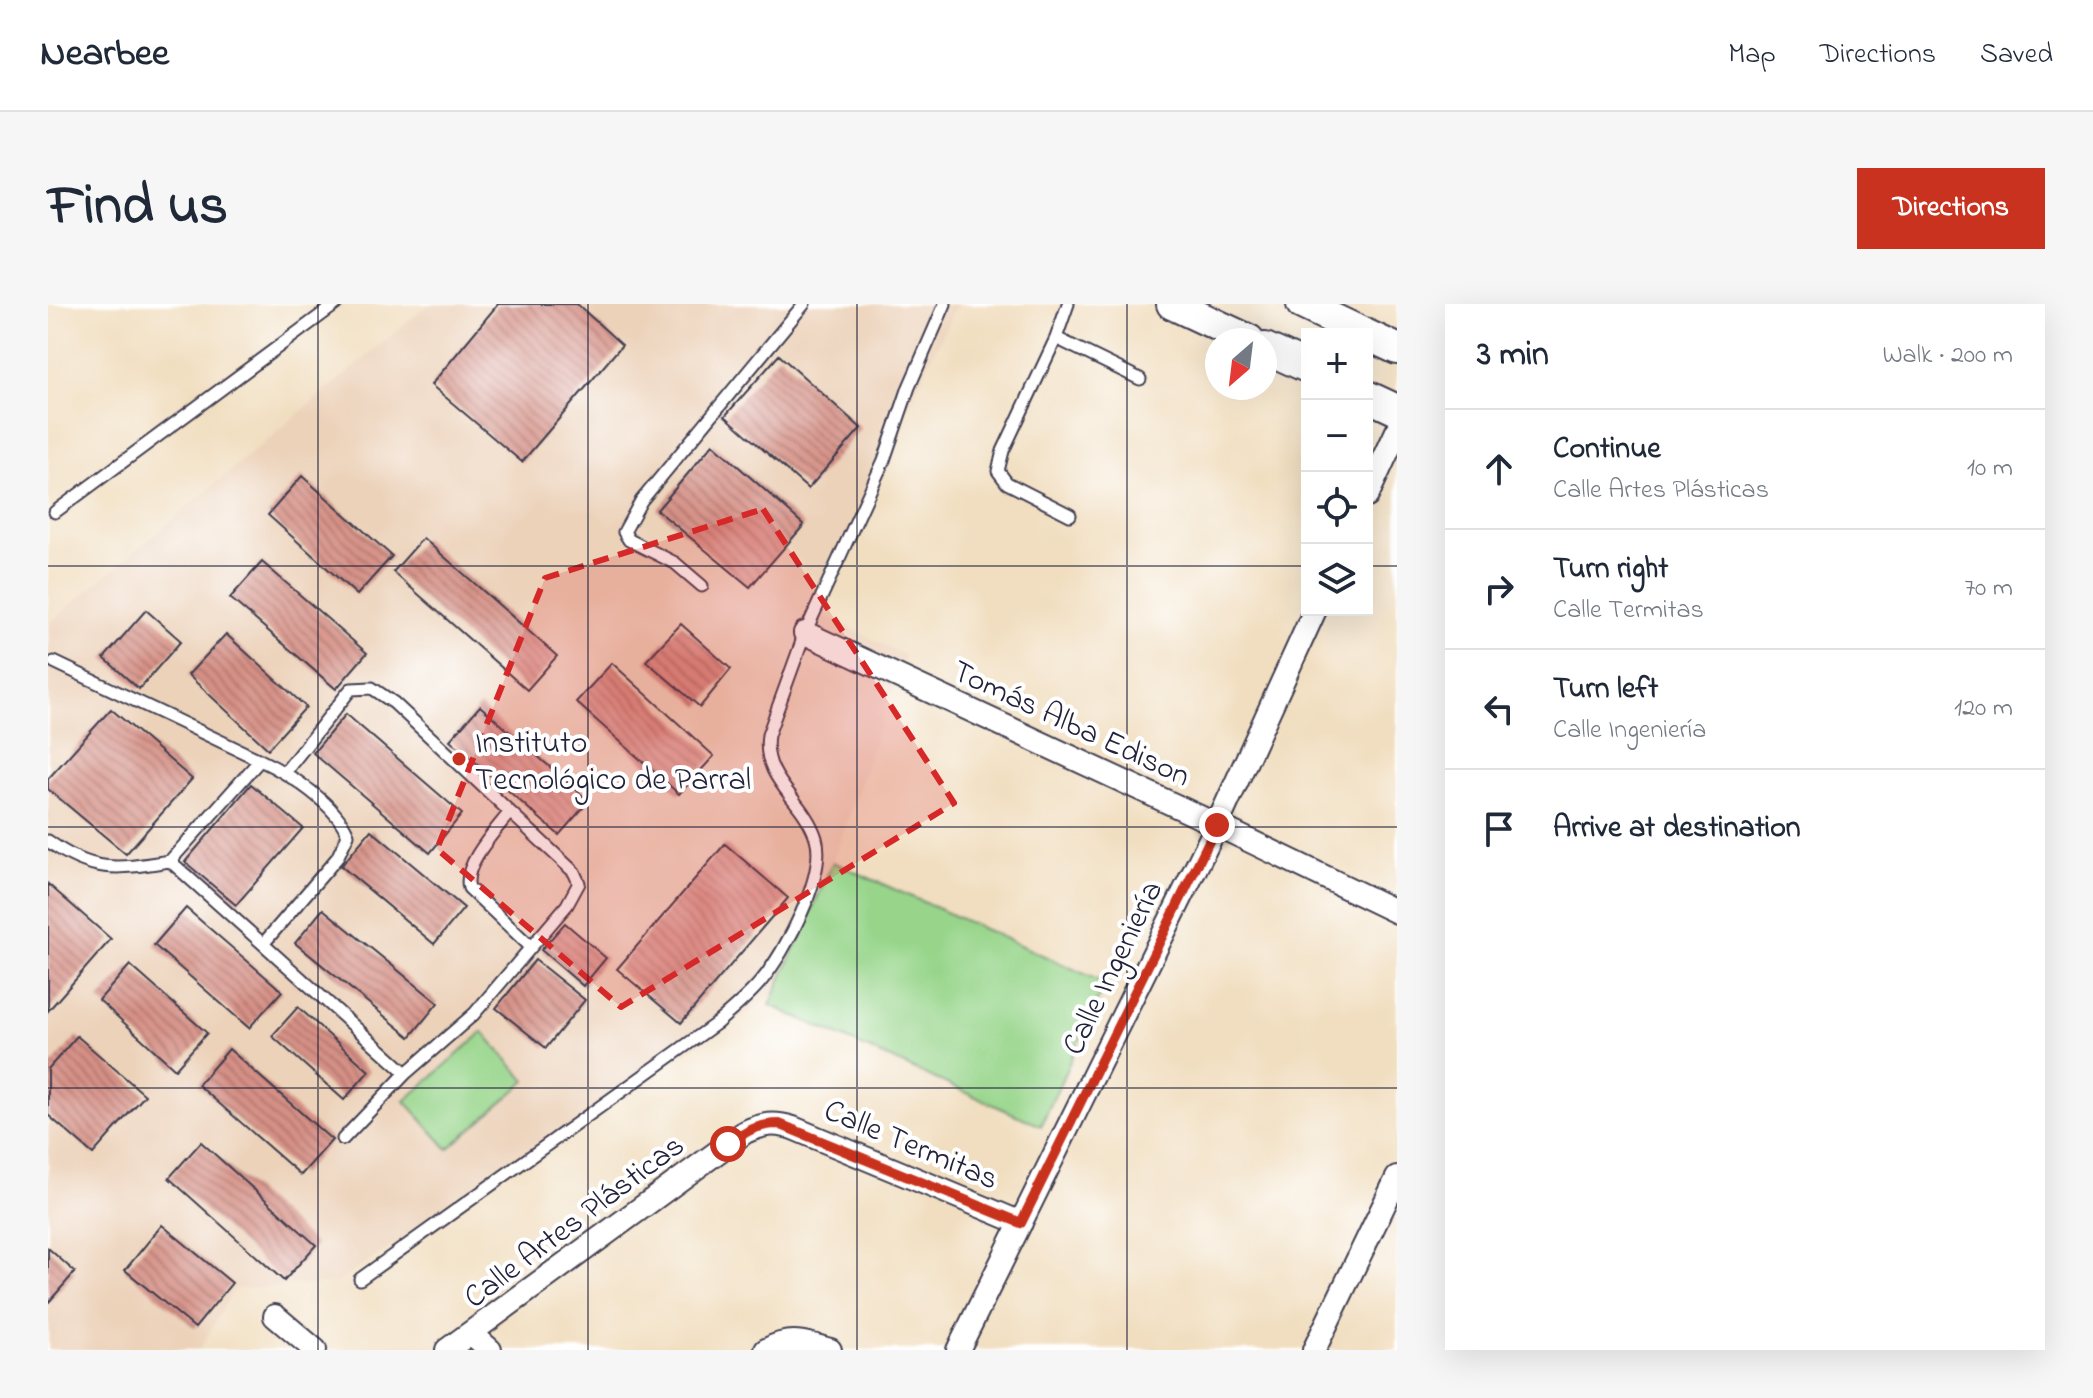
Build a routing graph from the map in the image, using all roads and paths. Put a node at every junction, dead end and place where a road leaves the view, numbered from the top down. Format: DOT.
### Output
graph roads {
  1 [pos="336,304"];
  2 [pos="804,304"];
  3 [pos="945,304"];
  4 [pos="1068,304"];
  5 [pos="1172,304"];
  6 [pos="1302,304"];
  7 [pos="1223,328"];
  8 [pos="1353,328"];
  9 [pos="1373,337"];
  10 [pos="1056,338"];
  11 [pos="1397,349"];
  12 [pos="1277,353"];
  13 [pos="1301,364"];
  14 [pos="1140,379"];
  15 [pos="1373,399"];
  16 [pos="1397,410"];
  17 [pos="1397,431"];
  18 [pos="1373,483"];
  19 [pos="55,512"];
  20 [pos="1070,515"];
  21 [pos="702,586"];
  22 [pos="1312,616"];
  23 [pos="805,633"];
  24 [pos="54,662"];
  25 [pos="260,760"];
  26 [pos="285,772"];
  27 [pos="510,812"];
  28 [pos="1217,825"];
  29 [pos="48,841"];
  30 [pos="170,861"];
  31 [pos="1397,912"];
  32 [pos="263,944"];
  33 [pos="531,947"];
  34 [pos="406,1073"];
  35 [pos="779,1124"];
  36 [pos="343,1139"];
  37 [pos="1397,1178"];
  38 [pos="1021,1223"];
  39 [pos="360,1279"];
  40 [pos="275,1316"];
  41 [pos="472,1334"];
  42 [pos="315,1350"];
  43 [pos="447,1350"];
  44 [pos="490,1350"];
  45 [pos="766,1350"];
  46 [pos="830,1350"];
  47 [pos="958,1350"];
  48 [pos="1314,1350"];
  1 -- 19 [label="lane"];
  2 -- 21 [label="lane"];
  3 -- 23 [label="lane"];
  4 -- 10 [label="lane"];
  5 -- 7 [label="main road"];
  6 -- 8 [label="main road"];
  9 -- 11 [label="main road"];
  10 -- 14 [label="lane"];
  10 -- 20 [label="lane"];
  12 -- 13 [label="main road"];
  15 -- 16 [label="main road"];
  17 -- 18 [label="street"];
  22 -- 28 [label="street, Calle Ingeniería"];
  23 -- 28 [label="street, Tomás Alba Edison"];
  23 -- 39 [label="lane"];
  24 -- 25 [label="lane"];
  25 -- 26 [label="lane"];
  25 -- 30 [label="lane"];
  26 -- 27 [label="lane"];
  26 -- 32 [label="lane"];
  27 -- 33 [label="lane"];
  27 -- 33 [label="lane"];
  28 -- 31 [label="street, Tomás Alba Edison"];
  28 -- 38 [label="street, Calle Ingeniería"];
  29 -- 30 [label="lane"];
  30 -- 32 [label="lane"];
  32 -- 34 [label="lane"];
  33 -- 34 [label="lane"];
  34 -- 36 [label="lane"];
  35 -- 38 [label="street, Calle Termitas"];
  35 -- 41 [label="street, Calle Artes Plásticas"];
  37 -- 48 [label="street"];
  38 -- 47 [label="street, Calle Ingeniería"];
  40 -- 42 [label="street"];
  41 -- 43 [label="street, Calle Artes Plásticas"];
  41 -- 44 [label="street"];
  45 -- 46 [label="street"];
}
